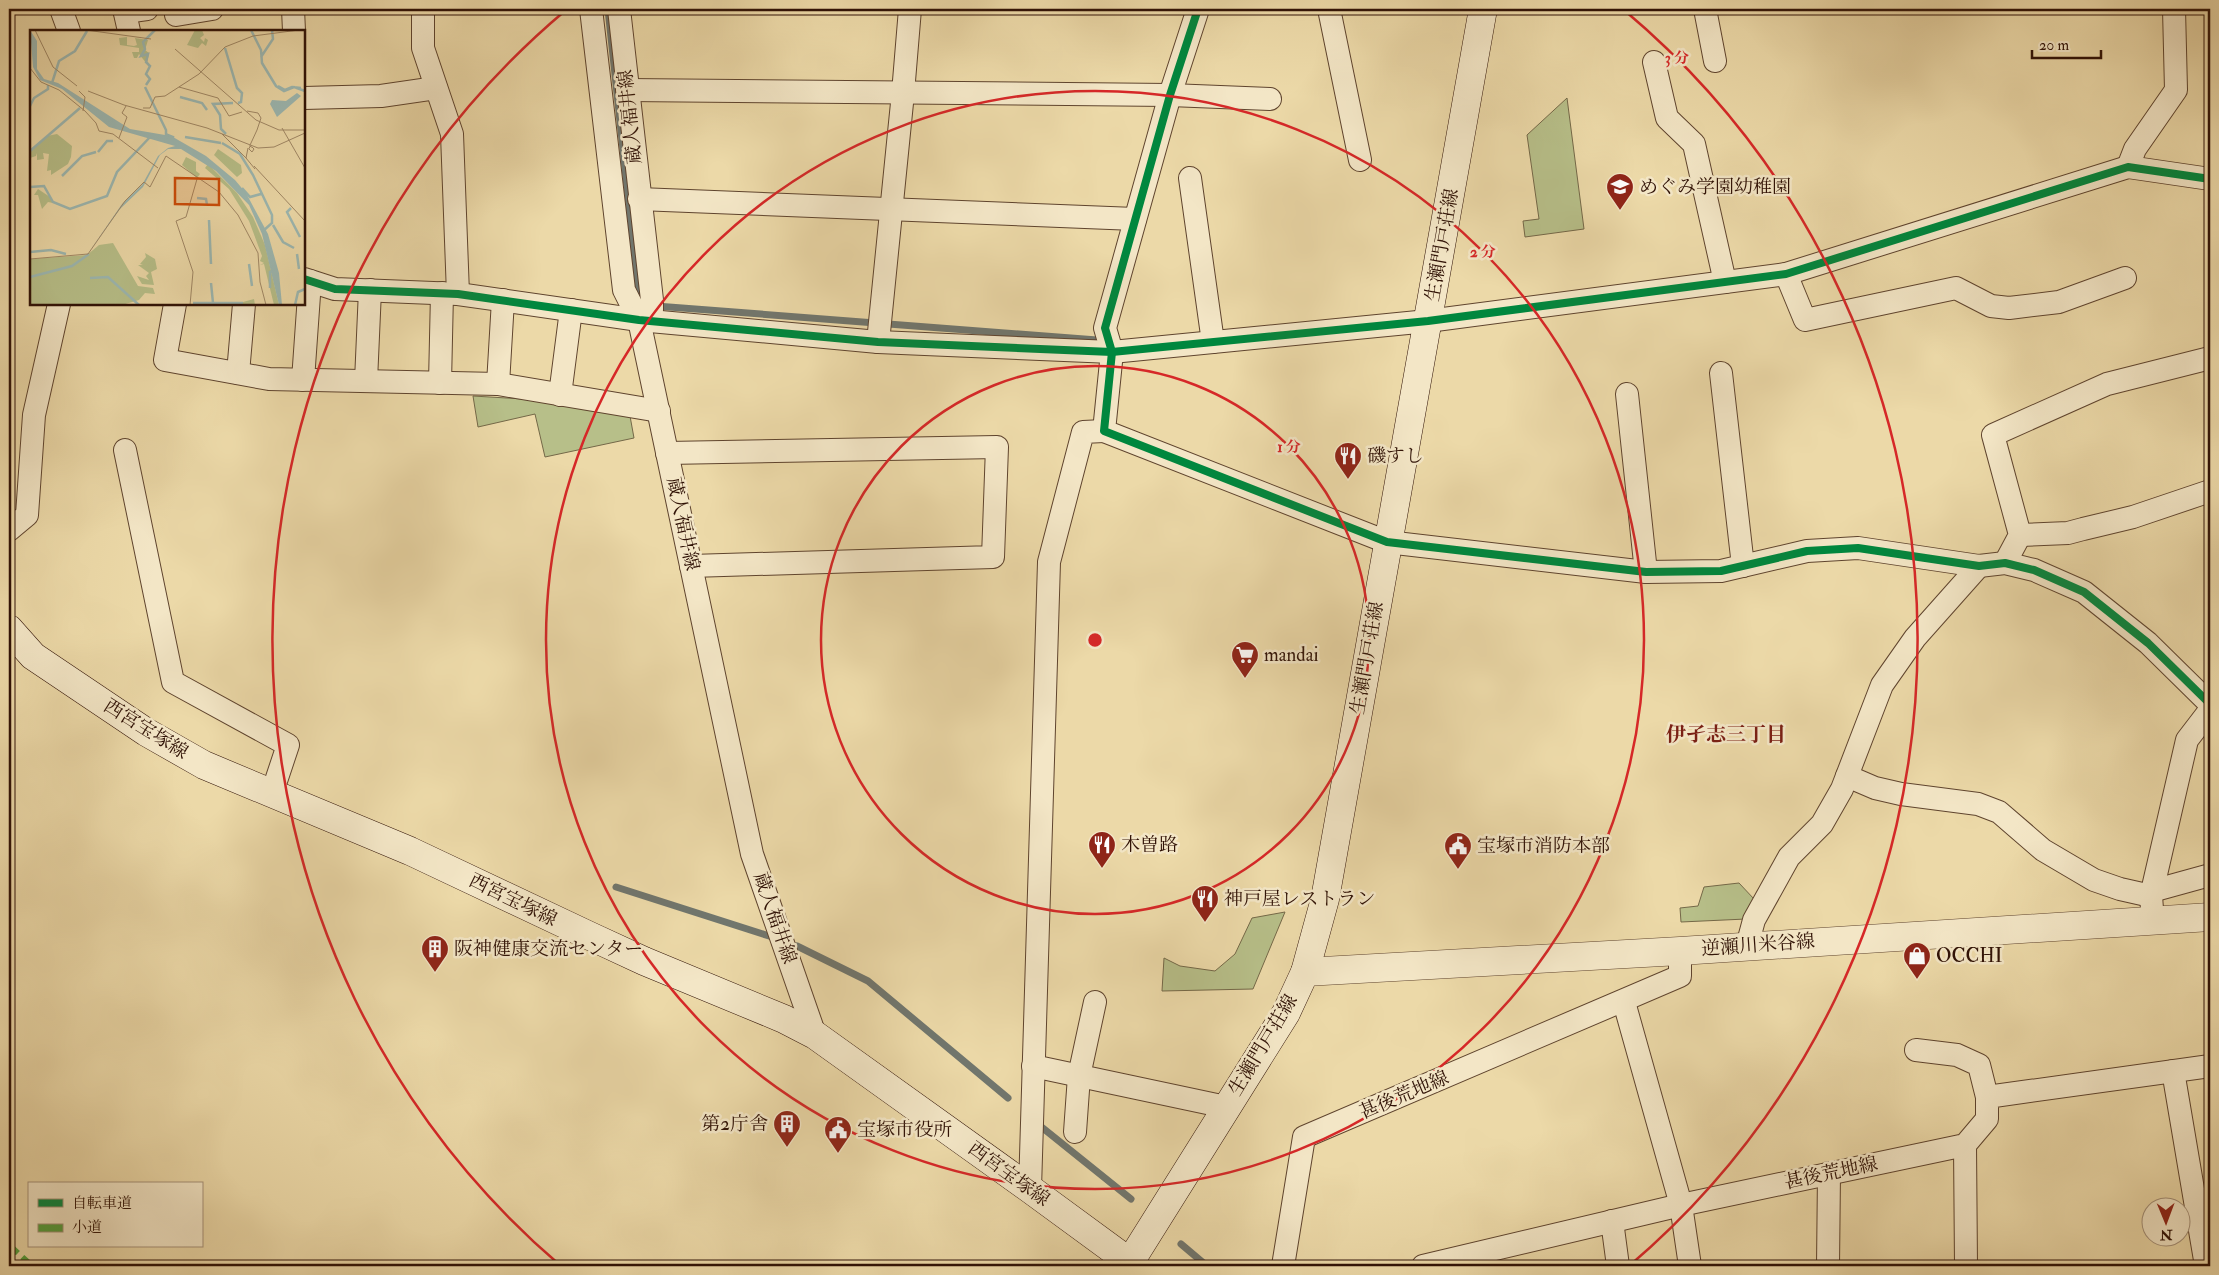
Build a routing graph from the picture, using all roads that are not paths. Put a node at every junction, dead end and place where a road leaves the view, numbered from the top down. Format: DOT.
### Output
graph roads {
  1 [pos="61,9"];
  2 [pos="146,9"];
  3 [pos="212,9"];
  4 [pos="293,9"];
  5 [pos="423,9"];
  6 [pos="591,9"];
  7 [pos="619,9"];
  8 [pos="910,9"];
  9 [pos="1198,9"];
  10 [pos="1329,9"];
  11 [pos="1483,9"];
  12 [pos="1705,9"];
  13 [pos="2174,9"];
  14 [pos="126,17"];
  15 [pos="176,18"];
  16 [pos="70,30"];
  17 [pos="294,30"];
  18 [pos="1715,61"];
  19 [pos="1654,62"];
  20 [pos="436,88"];
  21 [pos="626,90"];
  22 [pos="903,93"];
  23 [pos="1170,95"];
  24 [pos="305,98"];
  25 [pos="1270,99"];
  26 [pos="1360,160"];
  27 [pos="2128,167"];
  28 [pos="1190,178"];
  29 [pos="2210,179"];
  30 [pos="639,200"];
  31 [pos="892,209"];
  32 [pos="1135,219"];
  33 [pos="1786,274"];
  34 [pos="2124,278"];
  35 [pos="307,280"];
  36 [pos="1725,282"];
  37 [pos="370,290"];
  38 [pos="450,293"];
  39 [pos="503,300"];
  40 [pos="59,305"];
  41 [pos="175,305"];
  42 [pos="244,305"];
  43 [pos="571,310"];
  44 [pos="648,310"];
  45 [pos="1428,321"];
  46 [pos="878,342"];
  47 [pos="1213,342"];
  48 [pos="1112,352"];
  49 [pos="2210,358"];
  50 [pos="238,373"];
  51 [pos="1721,373"];
  52 [pos="303,380"];
  53 [pos="366,381"];
  54 [pos="440,383"];
  55 [pos="498,384"];
  56 [pos="1627,394"];
  57 [pos="560,395"];
  58 [pos="658,411"];
  59 [pos="1104,431"];
  60 [pos="125,450"];
  61 [pos="667,453"];
  62 [pos="2210,491"];
  63 [pos="9,530"];
  64 [pos="2020,535"];
  65 [pos="1387,542"];
  66 [pos="2005,563"];
  67 [pos="691,566"];
  68 [pos="1743,566"];
  69 [pos="1979,566"];
  70 [pos="1646,572"];
  71 [pos="9,629"];
  72 [pos="2210,704"];
  73 [pos="2210,710"];
  74 [pos="1847,776"];
  75 [pos="272,793"];
  76 [pos="2210,875"];
  77 [pos="2152,902"];
  78 [pos="2210,916"];
  79 [pos="1747,946"];
  80 [pos="1680,951"];
  81 [pos="1305,972"];
  82 [pos="1095,1002"];
  83 [pos="1624,1002"];
  84 [pos="815,1035"];
  85 [pos="1916,1050"];
  86 [pos="1033,1066"];
  87 [pos="2210,1066"];
  88 [pos="2173,1071"];
  89 [pos="1079,1076"];
  90 [pos="1987,1097"];
  91 [pos="1226,1107"];
  92 [pos="1075,1132"];
  93 [pos="1965,1144"];
  94 [pos="1830,1173"];
  95 [pos="1030,1189"];
  96 [pos="1681,1205"];
  97 [pos="1612,1221"];
  98 [pos="1131,1265"];
  99 [pos="1283,1266"];
  100 [pos="1423,1266"];
  101 [pos="1618,1266"];
  102 [pos="1690,1266"];
  103 [pos="1828,1266"];
  104 [pos="1966,1266"];
  105 [pos="2206,1266"];
  1 -- 16 [label="street"];
  2 -- 14 [label="street"];
  3 -- 15 [label="street"];
  4 -- 17 [label="street"];
  5 -- 20 [label="street"];
  6 -- 44 [label="street"];
  7 -- 21 [label="street, 蔵人福井線"];
  8 -- 22 [label="street"];
  9 -- 23 [label="street"];
  10 -- 26 [label="street"];
  11 -- 45 [label="main road, 生瀬門戸荘線"];
  12 -- 18 [label="street"];
  13 -- 27 [label="street"];
  19 -- 36 [label="street"];
  20 -- 24 [label="street"];
  20 -- 38 [label="street"];
  21 -- 22 [label="street"];
  21 -- 30 [label="street, 蔵人福井線"];
  22 -- 23 [label="street"];
  22 -- 31 [label="street"];
  23 -- 25 [label="street"];
  23 -- 32 [label="street"];
  27 -- 29 [label="street"];
  27 -- 33 [label="street"];
  28 -- 47 [label="street"];
  30 -- 31 [label="street"];
  30 -- 44 [label="street, 蔵人福井線"];
  31 -- 32 [label="street"];
  31 -- 46 [label="street"];
  32 -- 48 [label="street"];
  33 -- 34 [label="street"];
  33 -- 36 [label="street"];
  35 -- 37 [label="street"];
  35 -- 52 [label="street"];
  36 -- 45 [label="street"];
  37 -- 38 [label="street"];
  37 -- 53 [label="street"];
  38 -- 39 [label="street"];
  38 -- 54 [label="street"];
  39 -- 43 [label="street"];
  39 -- 55 [label="street"];
  40 -- 63 [label="street"];
  41 -- 50 [label="street"];
  42 -- 50 [label="street"];
  43 -- 44 [label="street"];
  43 -- 57 [label="street"];
  44 -- 46 [label="street"];
  44 -- 58 [label="street, 蔵人福井線"];
  45 -- 47 [label="street"];
  45 -- 65 [label="main road, 生瀬門戸荘線"];
  46 -- 48 [label="street"];
  47 -- 48 [label="street"];
  48 -- 59 [label="street"];
  49 -- 64 [label="street"];
  50 -- 52 [label="street"];
  51 -- 68 [label="street"];
  52 -- 53 [label="street"];
  53 -- 54 [label="street"];
  54 -- 55 [label="street"];
  55 -- 57 [label="street"];
  56 -- 70 [label="street"];
  57 -- 58 [label="street"];
  58 -- 61 [label="street, 蔵人福井線"];
  59 -- 65 [label="street"];
  59 -- 86 [label="street"];
  60 -- 75 [label="street"];
  61 -- 67 [label="street, 蔵人福井線"];
  61 -- 67 [label="street"];
  62 -- 64 [label="street"];
  64 -- 66 [label="street"];
  65 -- 70 [label="street"];
  65 -- 81 [label="main road, 生瀬門戸荘線"];
  66 -- 69 [label="street"];
  66 -- 72 [label="street"];
  67 -- 84 [label="street, 蔵人福井線"];
  68 -- 69 [label="street"];
  68 -- 70 [label="street"];
  69 -- 74 [label="street"];
  71 -- 75 [label="main road, 西宮宝塚線"];
  73 -- 77 [label="street"];
  74 -- 77 [label="street"];
  74 -- 79 [label="street"];
  75 -- 84 [label="main road, 西宮宝塚線"];
  76 -- 77 [label="street"];
  77 -- 78 [label="main road, 逆瀬川米谷線"];
  77 -- 79 [label="main road, 逆瀬川米谷線"];
  79 -- 80 [label="main road, 逆瀬川米谷線"];
  80 -- 81 [label="main road, 逆瀬川米谷線"];
  80 -- 83 [label="street"];
  81 -- 91 [label="main road, 生瀬門戸荘線"];
  82 -- 89 [label="street"];
  83 -- 96 [label="street"];
  83 -- 99 [label="street, 甚後荒地線"];
  84 -- 95 [label="main road, 西宮宝塚線"];
  85 -- 90 [label="street"];
  86 -- 89 [label="street"];
  86 -- 95 [label="street"];
  87 -- 88 [label="street"];
  88 -- 90 [label="street"];
  88 -- 105 [label="street"];
  89 -- 91 [label="street"];
  89 -- 92 [label="street"];
  90 -- 93 [label="street"];
  91 -- 98 [label="main road, 生瀬門戸荘線"];
  93 -- 94 [label="street, 甚後荒地線"];
  93 -- 104 [label="street"];
  94 -- 96 [label="street, 甚後荒地線"];
  94 -- 103 [label="street"];
  95 -- 98 [label="main road, 西宮宝塚線"];
  96 -- 97 [label="street, 甚後荒地線"];
  96 -- 102 [label="street"];
  97 -- 100 [label="street, 甚後荒地線"];
  97 -- 101 [label="street"];
}
